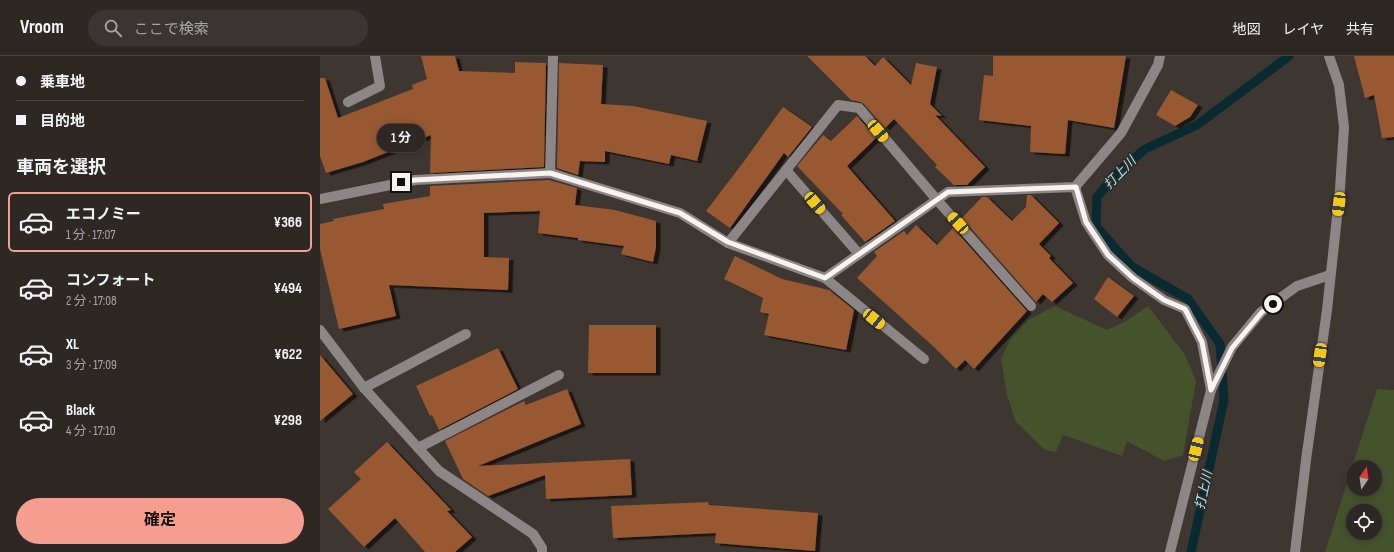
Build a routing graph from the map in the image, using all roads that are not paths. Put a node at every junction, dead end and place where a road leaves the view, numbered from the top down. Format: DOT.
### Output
graph roads {
  1 [pos="375,56"];
  2 [pos="553,56"];
  3 [pos="1160,56"];
  4 [pos="1329,56"];
  5 [pos="348,102"];
  6 [pos="786,170"];
  7 [pos="550,173"];
  8 [pos="1076,187"];
  9 [pos="320,199"];
  10 [pos="937,200"];
  11 [pos="728,242"];
  12 [pos="859,254"];
  13 [pos="1330,275"];
  14 [pos="825,278"];
  15 [pos="1031,306"];
  16 [pos="320,330"];
  17 [pos="466,334"];
  18 [pos="924,359"];
  19 [pos="559,375"];
  20 [pos="364,388"];
  21 [pos="1211,390"];
  22 [pos="418,448"];
  23 [pos="542,552"];
  24 [pos="1170,552"];
  25 [pos="1295,552"];
  1 -- 5 [label="street"];
  2 -- 7 [label="street"];
  3 -- 8 [label="street"];
  4 -- 13 [label="street"];
  6 -- 10 [label="street"];
  6 -- 11 [label="street"];
  6 -- 12 [label="street"];
  7 -- 9 [label="street"];
  7 -- 11 [label="street"];
  8 -- 10 [label="street"];
  8 -- 21 [label="street"];
  10 -- 12 [label="street"];
  10 -- 15 [label="street"];
  11 -- 14 [label="street"];
  12 -- 14 [label="street"];
  13 -- 21 [label="street"];
  13 -- 25 [label="street"];
  14 -- 18 [label="street"];
  16 -- 20 [label="street"];
  17 -- 20 [label="street"];
  19 -- 22 [label="street"];
  20 -- 22 [label="street"];
  21 -- 24 [label="street"];
  22 -- 23 [label="street"];
}
